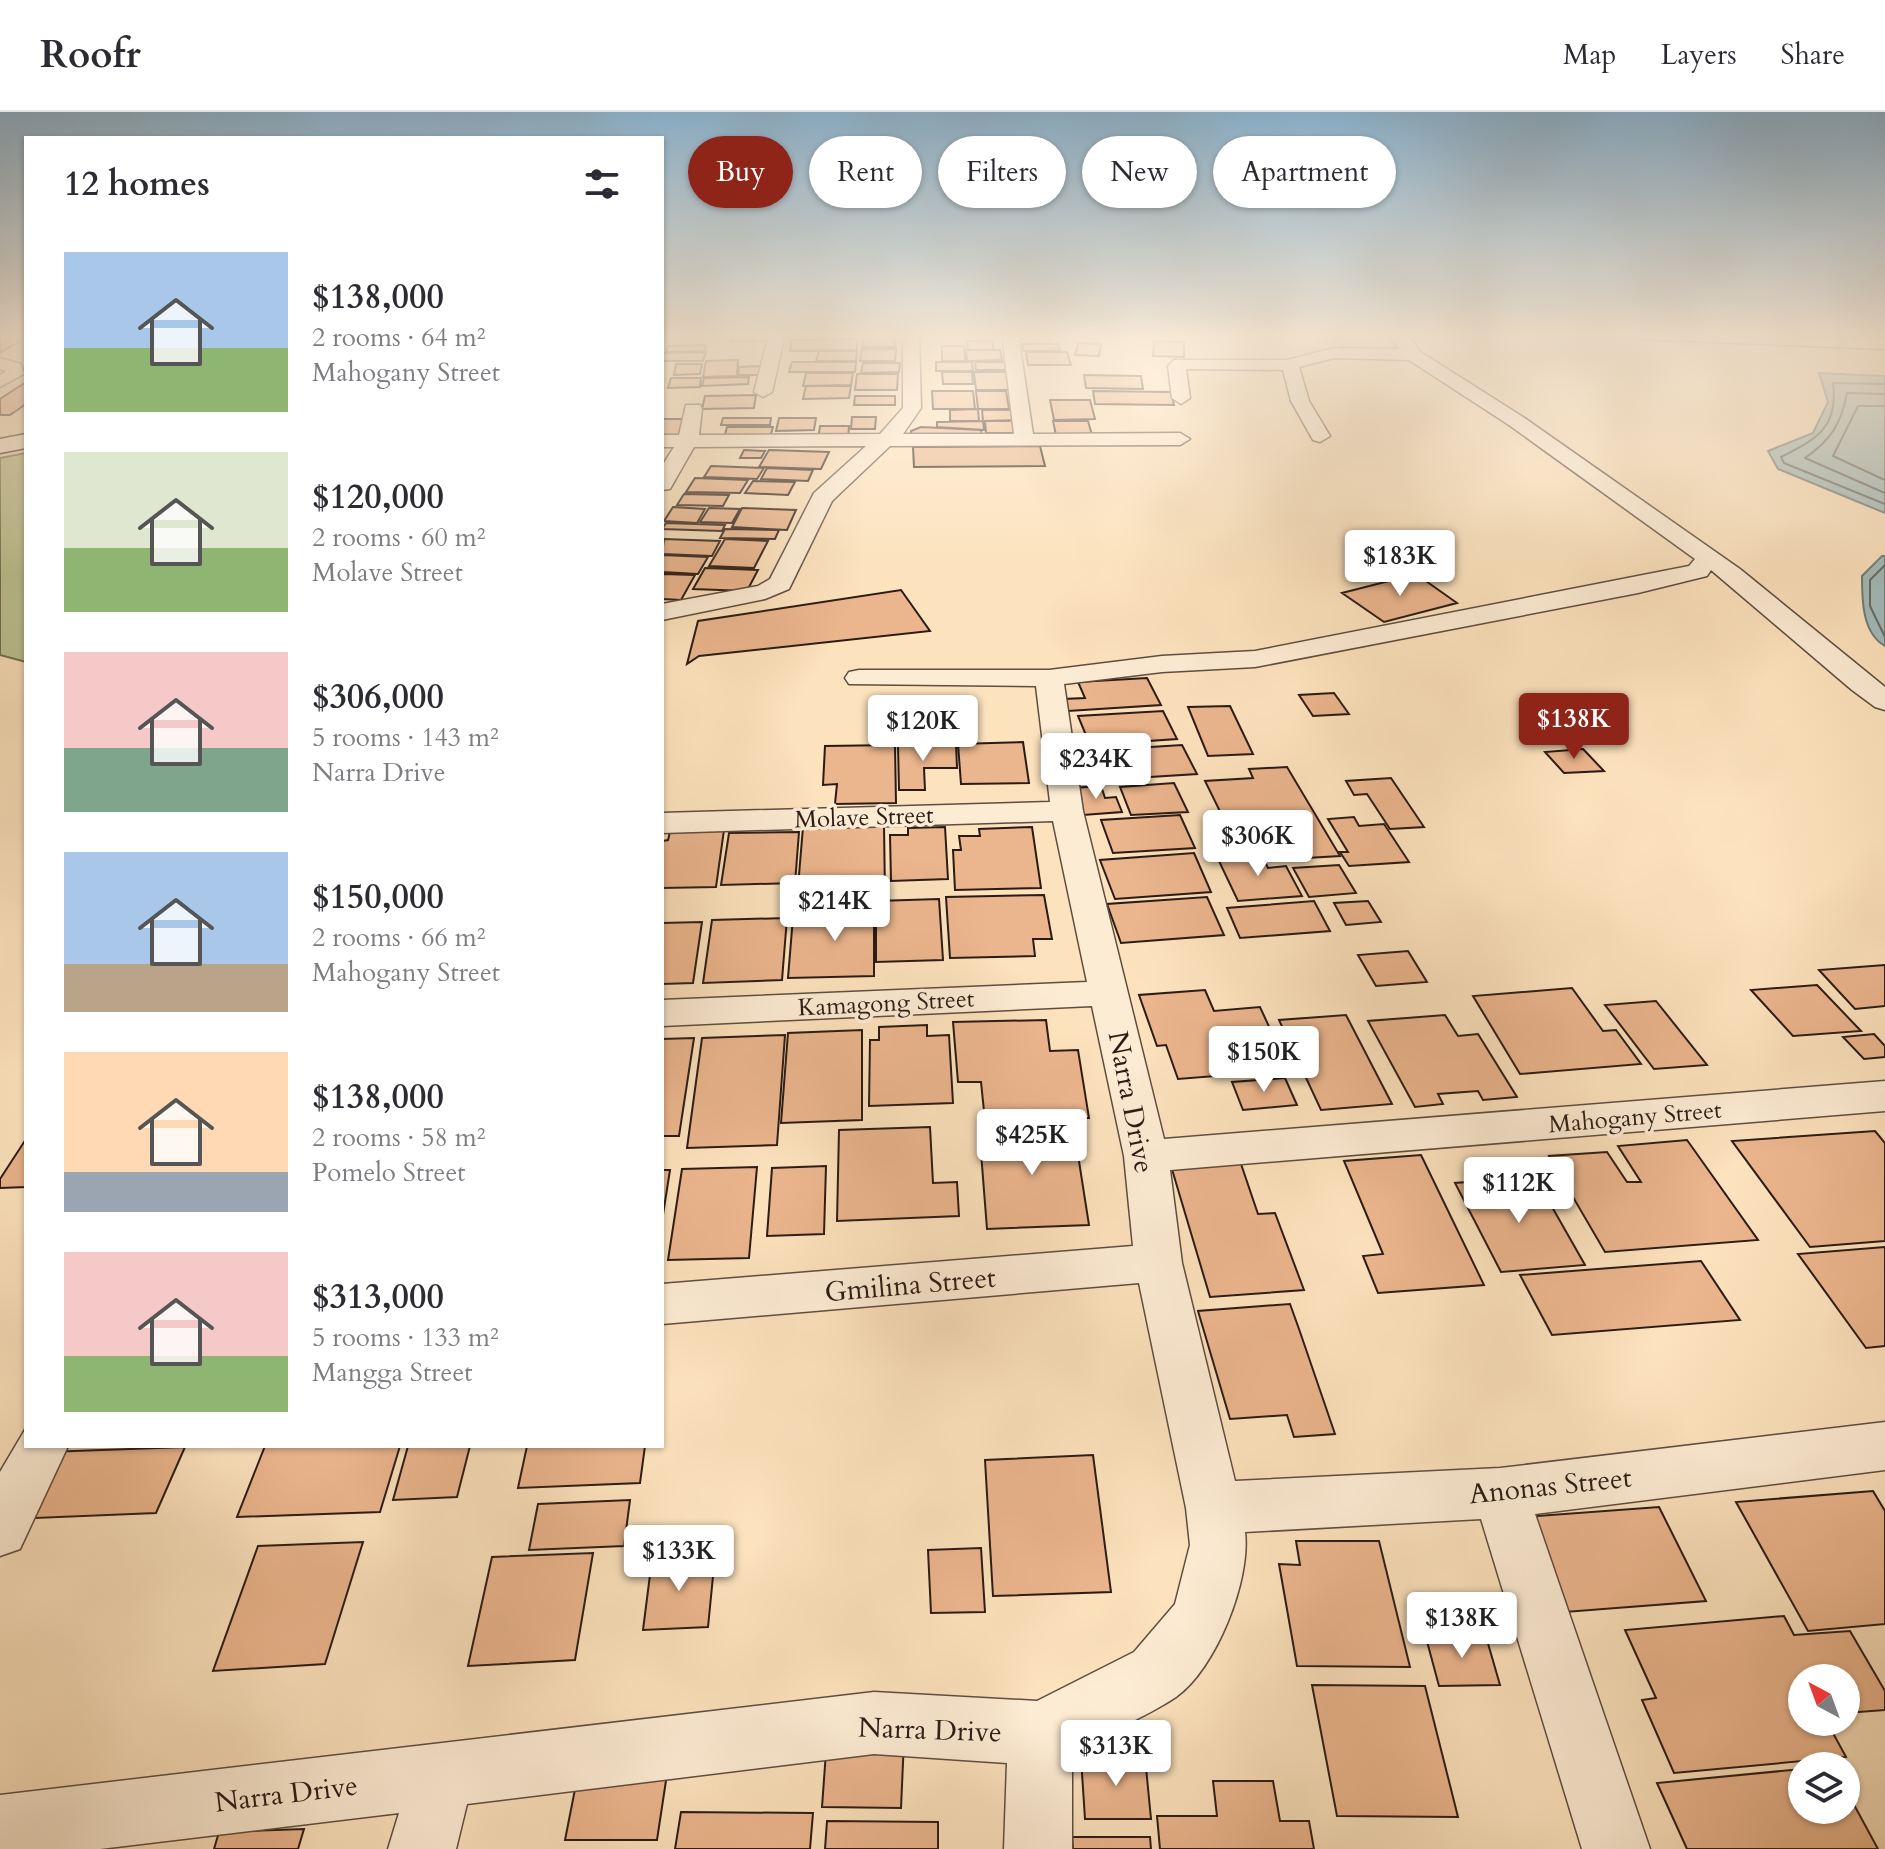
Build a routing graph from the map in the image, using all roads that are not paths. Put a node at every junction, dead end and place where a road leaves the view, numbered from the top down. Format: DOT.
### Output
graph roads {
  1 [pos="692,415"];
  2 [pos="907,415"];
  3 [pos="1021,415"];
  4 [pos="1308,415"];
  5 [pos="1507,415"];
  6 [pos="1320,436"];
  7 [pos="1024,438"];
  8 [pos="1180,439"];
  9 [pos="688,440"];
  10 [pos="664,441"];
  11 [pos="883,442"];
  12 [pos="664,481"];
  13 [pos="1708,557"];
  14 [pos="664,612"];
  15 [pos="859,678"];
  16 [pos="1049,678"];
  17 [pos="1885,701"];
  18 [pos="1067,811"];
  19 [pos="664,823"];
  20 [pos="1110,993"];
  21 [pos="664,1013"];
  22 [pos="1885,1096"];
  23 [pos="1146,1156"];
  24 [pos="1158,1263"];
  25 [pos="664,1304"];
  26 [pos="1885,1446"];
  27 [pos="40,1448"];
  28 [pos="1500,1493"];
  29 [pos="1214,1508"];
  30 [pos="0,1530"];
  31 [pos="1040,1733"];
  32 [pos="442,1773"];
  33 [pos="0,1828"];
  34 [pos="422,1849"];
  35 [pos="1038,1849"];
  36 [pos="1616,1849"];
  1 -- 9 [label="street"];
  2 -- 11 [label="street"];
  3 -- 7 [label="street"];
  4 -- 6 [label="street"];
  5 -- 13 [label="street"];
  7 -- 8 [label="street"];
  7 -- 11 [label="street"];
  9 -- 10 [label="street"];
  9 -- 11 [label="street"];
  9 -- 12 [label="street"];
  11 -- 14 [label="street"];
  13 -- 16 [label="street"];
  13 -- 17 [label="street"];
  15 -- 16 [label="street"];
  16 -- 18 [label="street, Narra Drive"];
  18 -- 19 [label="street, Molave Street"];
  18 -- 20 [label="street, Narra Drive"];
  20 -- 21 [label="street, Kamagong Street"];
  20 -- 23 [label="street, Narra Drive"];
  22 -- 23 [label="street, Mahogany Street"];
  23 -- 24 [label="street, Narra Drive"];
  24 -- 25 [label="street, Gmilina Street"];
  24 -- 29 [label="street, Narra Drive"];
  26 -- 28 [label="street, Anonas Street"];
  27 -- 30 [label="street"];
  28 -- 29 [label="street, Anonas Street"];
  28 -- 36 [label="street"];
  29 -- 31 [label="street, Narra Drive"];
  31 -- 32 [label="street, Narra Drive"];
  31 -- 35 [label="street"];
  32 -- 33 [label="street, Narra Drive"];
  32 -- 34 [label="street"];
}
